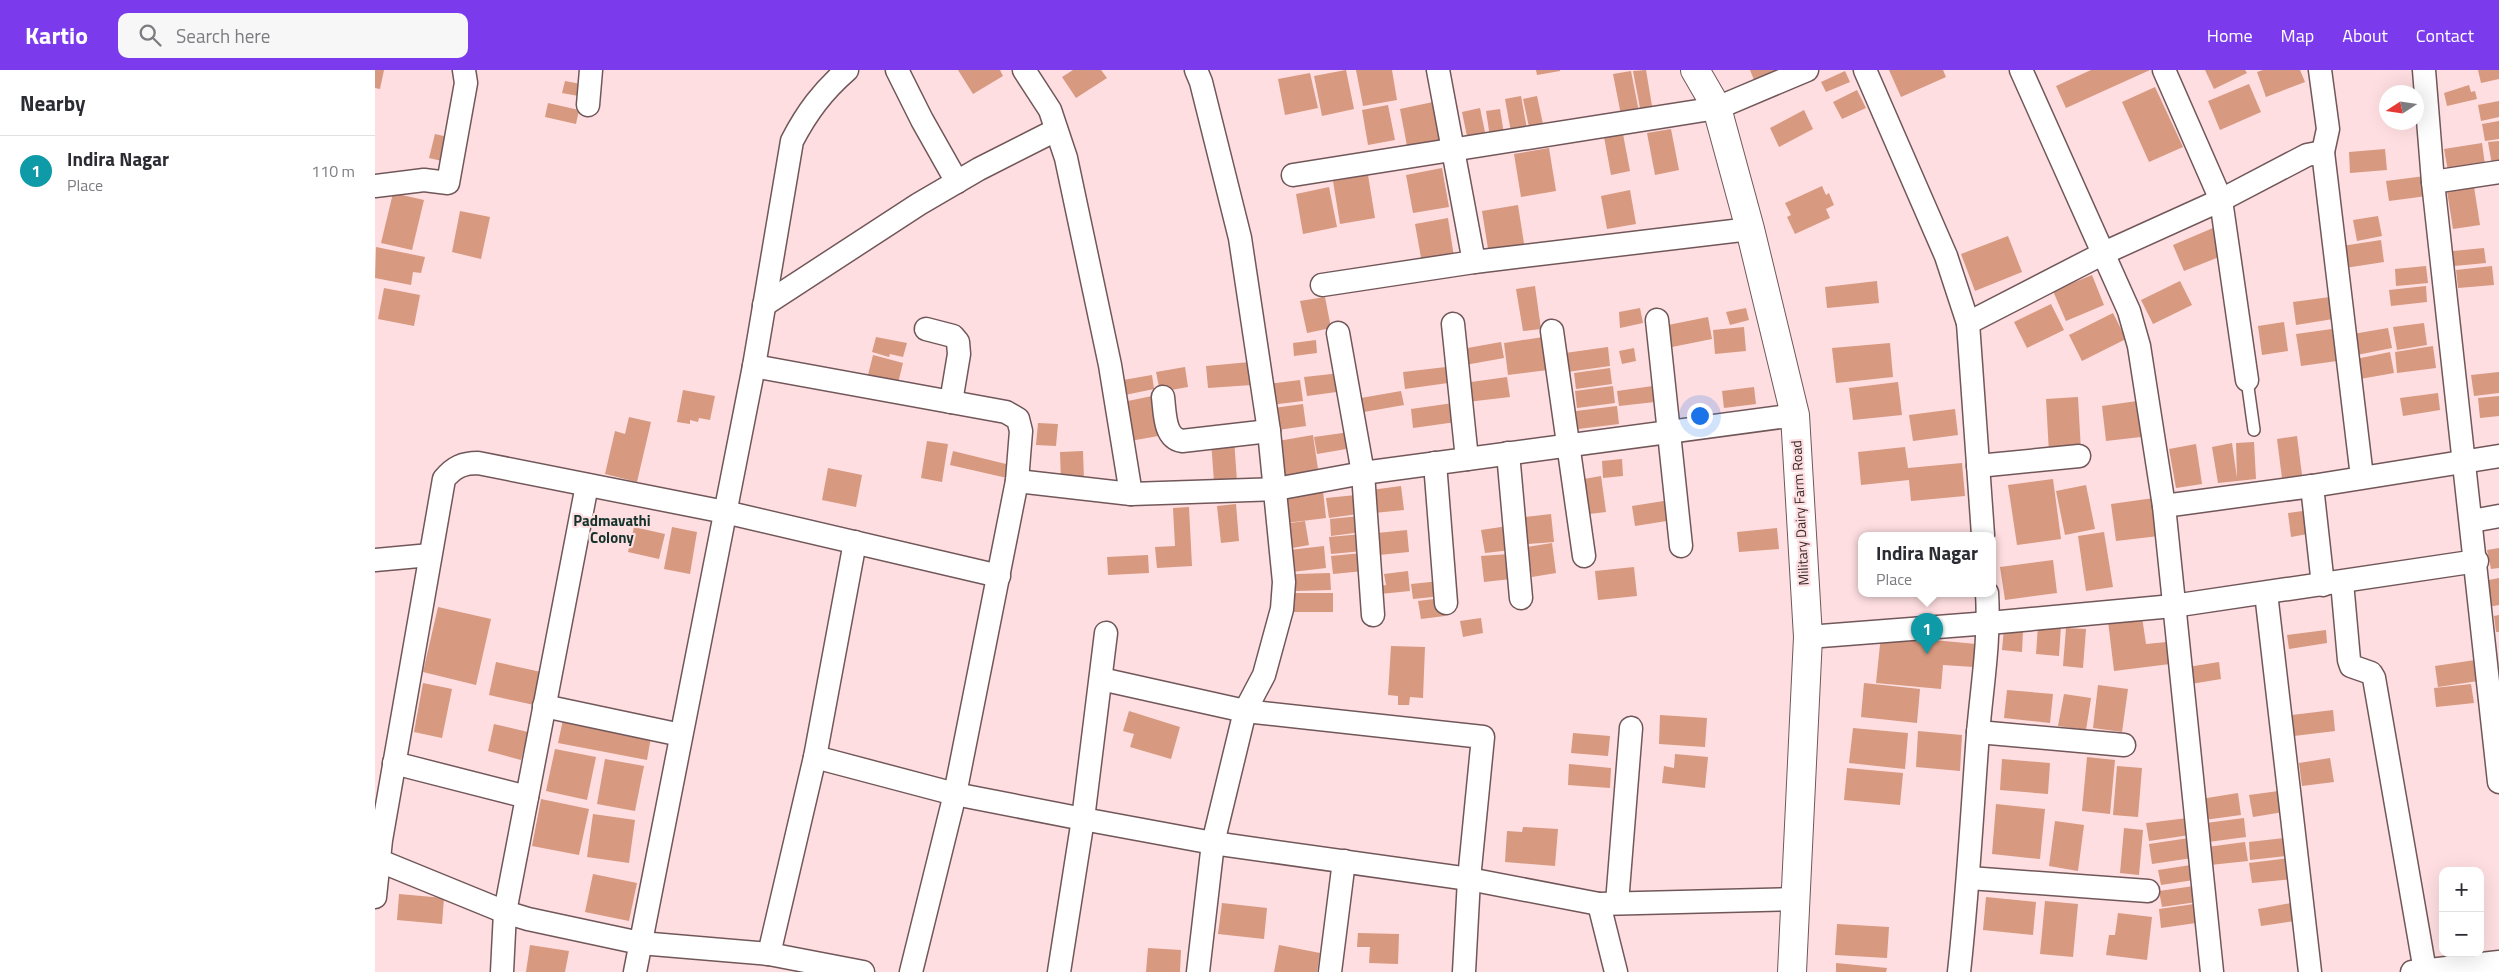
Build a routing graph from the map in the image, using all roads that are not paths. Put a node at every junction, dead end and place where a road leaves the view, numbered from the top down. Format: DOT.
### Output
graph roads {
  1 [pos="465,70"];
  2 [pos="591,70"];
  3 [pos="847,70"];
  4 [pos="897,70"];
  5 [pos="1024,70"];
  6 [pos="1196,70"];
  7 [pos="1438,70"];
  8 [pos="1695,70"];
  9 [pos="1807,70"];
  10 [pos="1865,70"];
  11 [pos="2021,70"];
  12 [pos="2164,70"];
  13 [pos="2320,70"];
  14 [pos="2424,70"];
  15 [pos="588,105"];
  16 [pos="1717,108"];
  17 [pos="1056,130"];
  18 [pos="1452,150"];
  19 [pos="2323,152"];
  20 [pos="2499,172"];
  21 [pos="1293,174"];
  22 [pos="957,182"];
  23 [pos="2433,182"];
  24 [pos="375,186"];
  25 [pos="2221,200"];
  26 [pos="1750,229"];
  27 [pos="2104,253"];
  28 [pos="1474,262"];
  29 [pos="1322,285"];
  30 [pos="764,305"];
  31 [pos="1657,320"];
  32 [pos="1968,322"];
  33 [pos="1453,324"];
  34 [pos="926,329"];
  35 [pos="1552,331"];
  36 [pos="1338,333"];
  37 [pos="754,366"];
  38 [pos="2247,380"];
  39 [pos="1163,398"];
  40 [pos="951,402"];
  41 [pos="1795,415"];
  42 [pos="2254,430"];
  43 [pos="1269,431"];
  44 [pos="1669,432"];
  45 [pos="1568,445"];
  46 [pos="1509,453"];
  47 [pos="2079,456"];
  48 [pos="2499,456"];
  49 [pos="1467,459"];
  50 [pos="2465,461"];
  51 [pos="1435,463"];
  52 [pos="1978,466"];
  53 [pos="1363,473"];
  54 [pos="2362,477"];
  55 [pos="1017,482"];
  56 [pos="587,485"];
  57 [pos="2312,486"];
  58 [pos="1276,489"];
  59 [pos="1131,494"];
  60 [pos="2164,506"];
  61 [pos="725,512"];
  62 [pos="2499,516"];
  63 [pos="2472,520"];
  64 [pos="1983,532"];
  65 [pos="855,542"];
  66 [pos="1681,546"];
  67 [pos="430,555"];
  68 [pos="1584,556"];
  69 [pos="375,560"];
  70 [pos="2477,561"];
  71 [pos="999,576"];
  72 [pos="2332,583"];
  73 [pos="2266,593"];
  74 [pos="1987,597"];
  75 [pos="1521,598"];
  76 [pos="1446,603"];
  77 [pos="2173,606"];
  78 [pos="1373,615"];
  79 [pos="1989,624"];
  80 [pos="1106,633"];
  81 [pos="1808,637"];
  82 [pos="1101,679"];
  83 [pos="545,706"];
  84 [pos="1245,711"];
  85 [pos="1631,728"];
  86 [pos="1978,732"];
  87 [pos="681,735"];
  88 [pos="2124,745"];
  89 [pos="815,756"];
  90 [pos="394,764"];
  91 [pos="2499,782"];
  92 [pos="955,794"];
  93 [pos="527,797"];
  94 [pos="1083,819"];
  95 [pos="1213,843"];
  96 [pos="378,846"];
  97 [pos="1345,861"];
  98 [pos="1969,878"];
  99 [pos="1469,880"];
  100 [pos="2148,891"];
  101 [pos="375,897"];
  102 [pos="1797,899"];
  103 [pos="1608,903"];
  104 [pos="505,912"];
  105 [pos="640,943"];
  106 [pos="769,954"];
  107 [pos="2499,962"];
  108 [pos="2419,971"];
  109 [pos="502,972"];
  110 [pos="635,972"];
  111 [pos="863,972"];
  112 [pos="911,972"];
  113 [pos="1059,972"];
  114 [pos="1198,972"];
  115 [pos="1330,972"];
  116 [pos="1464,972"];
  117 [pos="1617,972"];
  118 [pos="1792,972"];
  119 [pos="1959,972"];
  120 [pos="2211,972"];
  121 [pos="2310,972"];
  1 -- 24 [label="street"];
  2 -- 15 [label="street"];
  3 -- 30 [label="street"];
  4 -- 22 [label="street"];
  5 -- 17 [label="street"];
  6 -- 43 [label="street"];
  7 -- 18 [label="street"];
  8 -- 16 [label="main road, Military Dairy Farm Road"];
  9 -- 16 [label="street"];
  10 -- 32 [label="street"];
  11 -- 27 [label="street"];
  12 -- 25 [label="street"];
  13 -- 19 [label="street"];
  14 -- 23 [label="street"];
  16 -- 18 [label="street"];
  16 -- 26 [label="main road, Military Dairy Farm Road"];
  17 -- 22 [label="street"];
  17 -- 59 [label="street"];
  18 -- 21 [label="street"];
  18 -- 28 [label="street"];
  19 -- 25 [label="street"];
  19 -- 54 [label="street"];
  20 -- 23 [label="street"];
  22 -- 30 [label="street"];
  23 -- 50 [label="street"];
  25 -- 27 [label="street"];
  25 -- 38 [label="street"];
  26 -- 28 [label="street"];
  26 -- 41 [label="main road, Military Dairy Farm Road"];
  27 -- 32 [label="street"];
  27 -- 60 [label="street"];
  28 -- 29 [label="street"];
  30 -- 37 [label="street"];
  31 -- 44 [label="street"];
  32 -- 52 [label="street"];
  33 -- 49 [label="street"];
  34 -- 40 [label="street"];
  35 -- 45 [label="street"];
  36 -- 53 [label="street"];
  37 -- 40 [label="street"];
  37 -- 61 [label="street"];
  38 -- 42 [label="lane"];
  39 -- 43 [label="street"];
  40 -- 55 [label="street"];
  41 -- 44 [label="street"];
  41 -- 81 [label="main road, Military Dairy Farm Road"];
  43 -- 58 [label="street"];
  44 -- 45 [label="street"];
  44 -- 66 [label="street"];
  45 -- 46 [label="street"];
  45 -- 68 [label="street"];
  46 -- 49 [label="street"];
  46 -- 75 [label="street"];
  47 -- 52 [label="street"];
  48 -- 50 [label="street"];
  49 -- 51 [label="street"];
  50 -- 54 [label="street"];
  50 -- 63 [label="street"];
  51 -- 53 [label="street"];
  51 -- 76 [label="street"];
  52 -- 64 [label="street"];
  53 -- 58 [label="street"];
  53 -- 78 [label="street"];
  54 -- 57 [label="street"];
  55 -- 59 [label="street"];
  55 -- 71 [label="street"];
  56 -- 61 [label="street"];
  56 -- 67 [label="street"];
  56 -- 83 [label="street"];
  57 -- 60 [label="street"];
  57 -- 72 [label="street"];
  58 -- 59 [label="street"];
  58 -- 84 [label="street"];
  60 -- 77 [label="street"];
  61 -- 65 [label="street"];
  61 -- 87 [label="street"];
  62 -- 63 [label="street"];
  63 -- 70 [label="street"];
  65 -- 71 [label="street"];
  65 -- 89 [label="street"];
  67 -- 69 [label="street"];
  67 -- 90 [label="street"];
  70 -- 72 [label="street"];
  70 -- 91 [label="street"];
  71 -- 92 [label="street"];
  72 -- 73 [label="street"];
  72 -- 108 [label="street"];
  73 -- 77 [label="street"];
  73 -- 121 [label="street"];
  74 -- 79 [label="street"];
  77 -- 79 [label="street"];
  77 -- 120 [label="street"];
  79 -- 81 [label="street"];
  79 -- 86 [label="street"];
  80 -- 82 [label="street"];
  81 -- 102 [label="main road, Military Dairy Farm Road"];
  82 -- 84 [label="street"];
  82 -- 94 [label="street"];
  83 -- 87 [label="street"];
  83 -- 93 [label="street"];
  84 -- 95 [label="street"];
  84 -- 99 [label="street"];
  85 -- 103 [label="street"];
  86 -- 88 [label="street"];
  86 -- 98 [label="street"];
  87 -- 105 [label="street"];
  89 -- 92 [label="street"];
  89 -- 106 [label="street"];
  90 -- 93 [label="street"];
  90 -- 96 [label="street"];
  92 -- 94 [label="street"];
  92 -- 112 [label="street"];
  93 -- 104 [label="street"];
  94 -- 95 [label="street"];
  94 -- 113 [label="street"];
  95 -- 97 [label="street"];
  95 -- 114 [label="street"];
  96 -- 101 [label="street"];
  96 -- 104 [label="street"];
  97 -- 99 [label="street"];
  97 -- 115 [label="street"];
  98 -- 100 [label="street"];
  98 -- 119 [label="street"];
  99 -- 103 [label="street"];
  99 -- 116 [label="street"];
  102 -- 103 [label="street"];
  102 -- 118 [label="main road, Military Dairy Farm Road"];
  103 -- 117 [label="street"];
  104 -- 105 [label="street"];
  104 -- 109 [label="street"];
  105 -- 106 [label="street"];
  105 -- 110 [label="street"];
  106 -- 111 [label="street"];
  107 -- 108 [label="street"];
}
